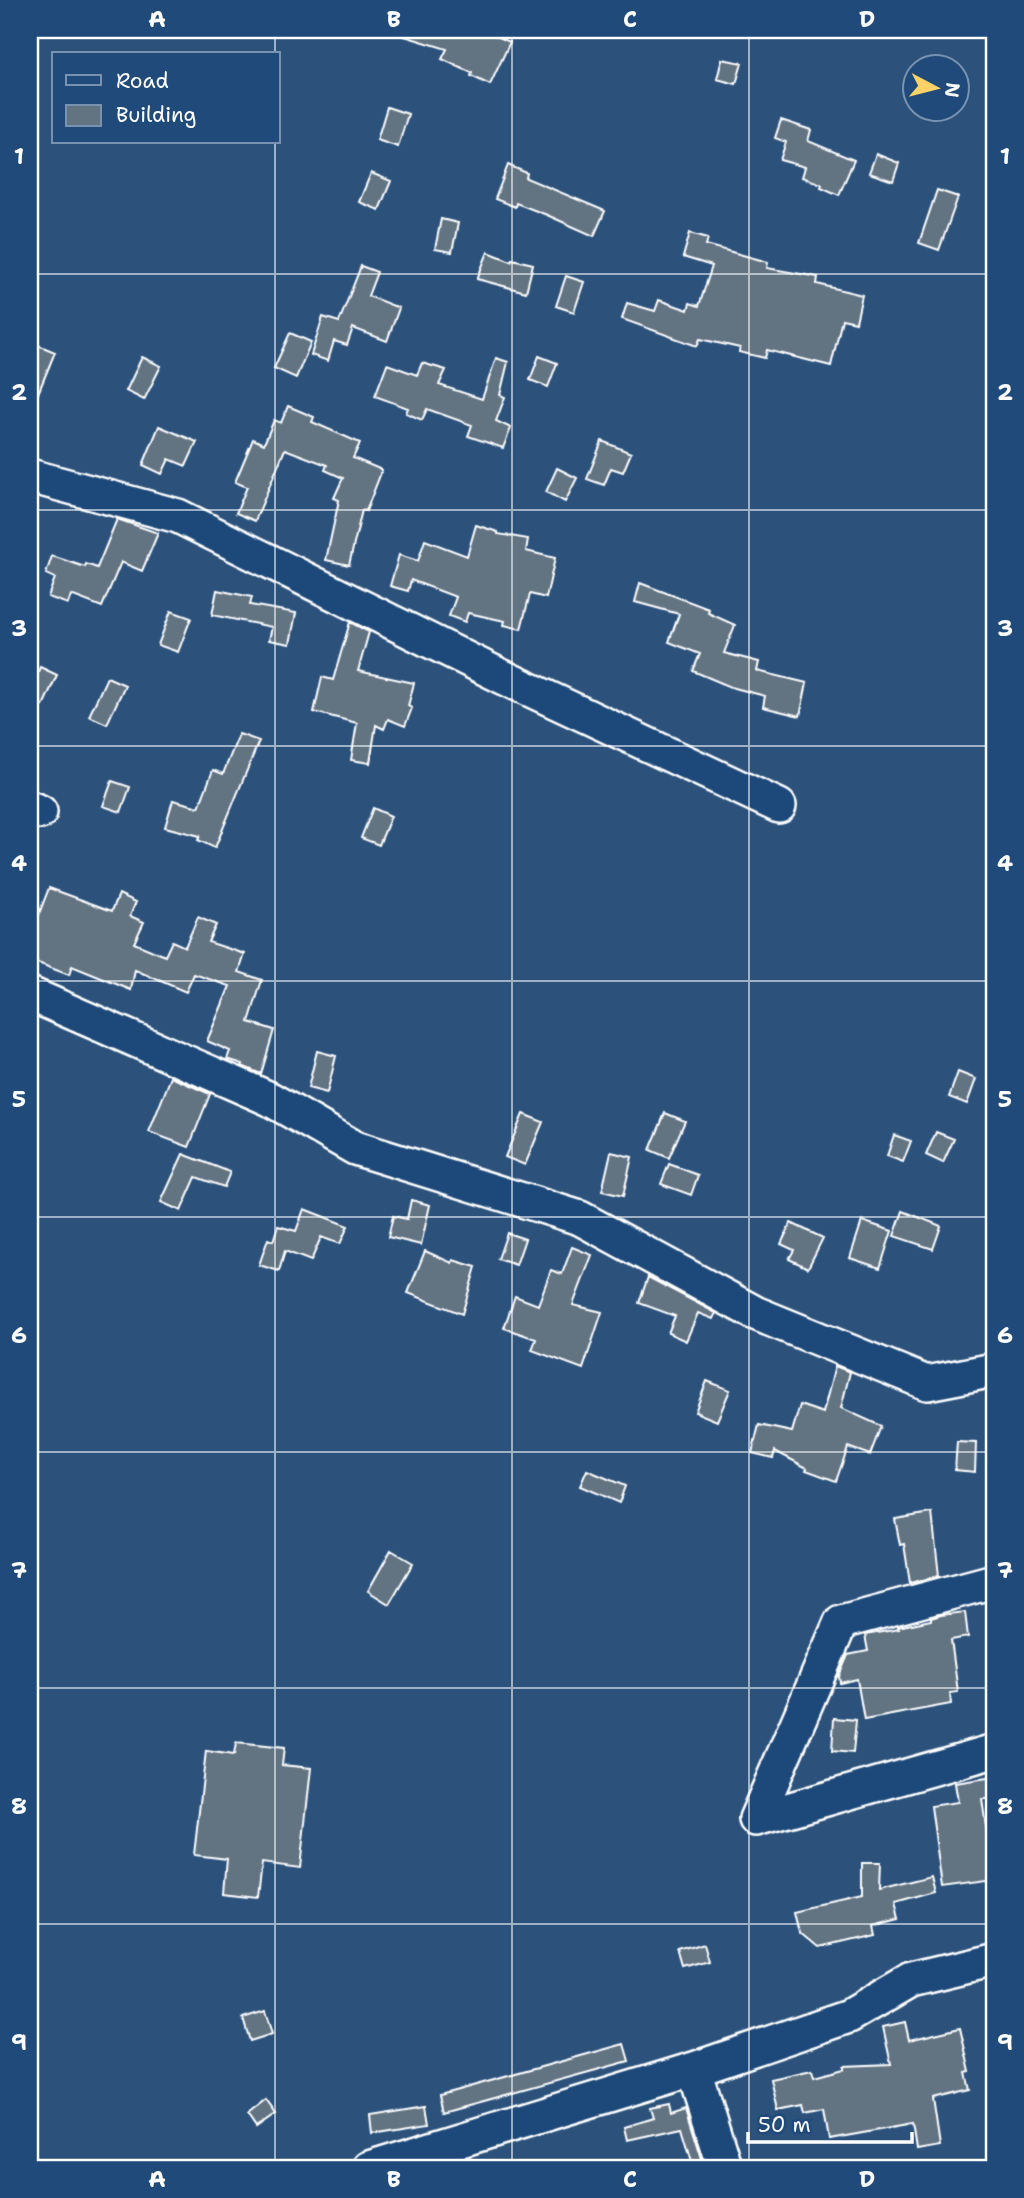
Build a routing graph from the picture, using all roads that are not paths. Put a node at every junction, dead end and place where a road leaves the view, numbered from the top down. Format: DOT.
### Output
graph roads {
  1 [pos="30,476"];
  2 [pos="779,806"];
  3 [pos="30,994"];
  4 [pos="994,1370"];
  5 [pos="994,1581"];
  6 [pos="994,1751"];
  7 [pos="994,1960"];
  8 [pos="694,2069"];
  9 [pos="369,2168"];
  10 [pos="725,2168"];
  1 -- 2 [label="street"];
  3 -- 4 [label="street"];
  5 -- 6 [label="street"];
  7 -- 8 [label="street"];
  8 -- 9 [label="street"];
  8 -- 10 [label="street"];
}
